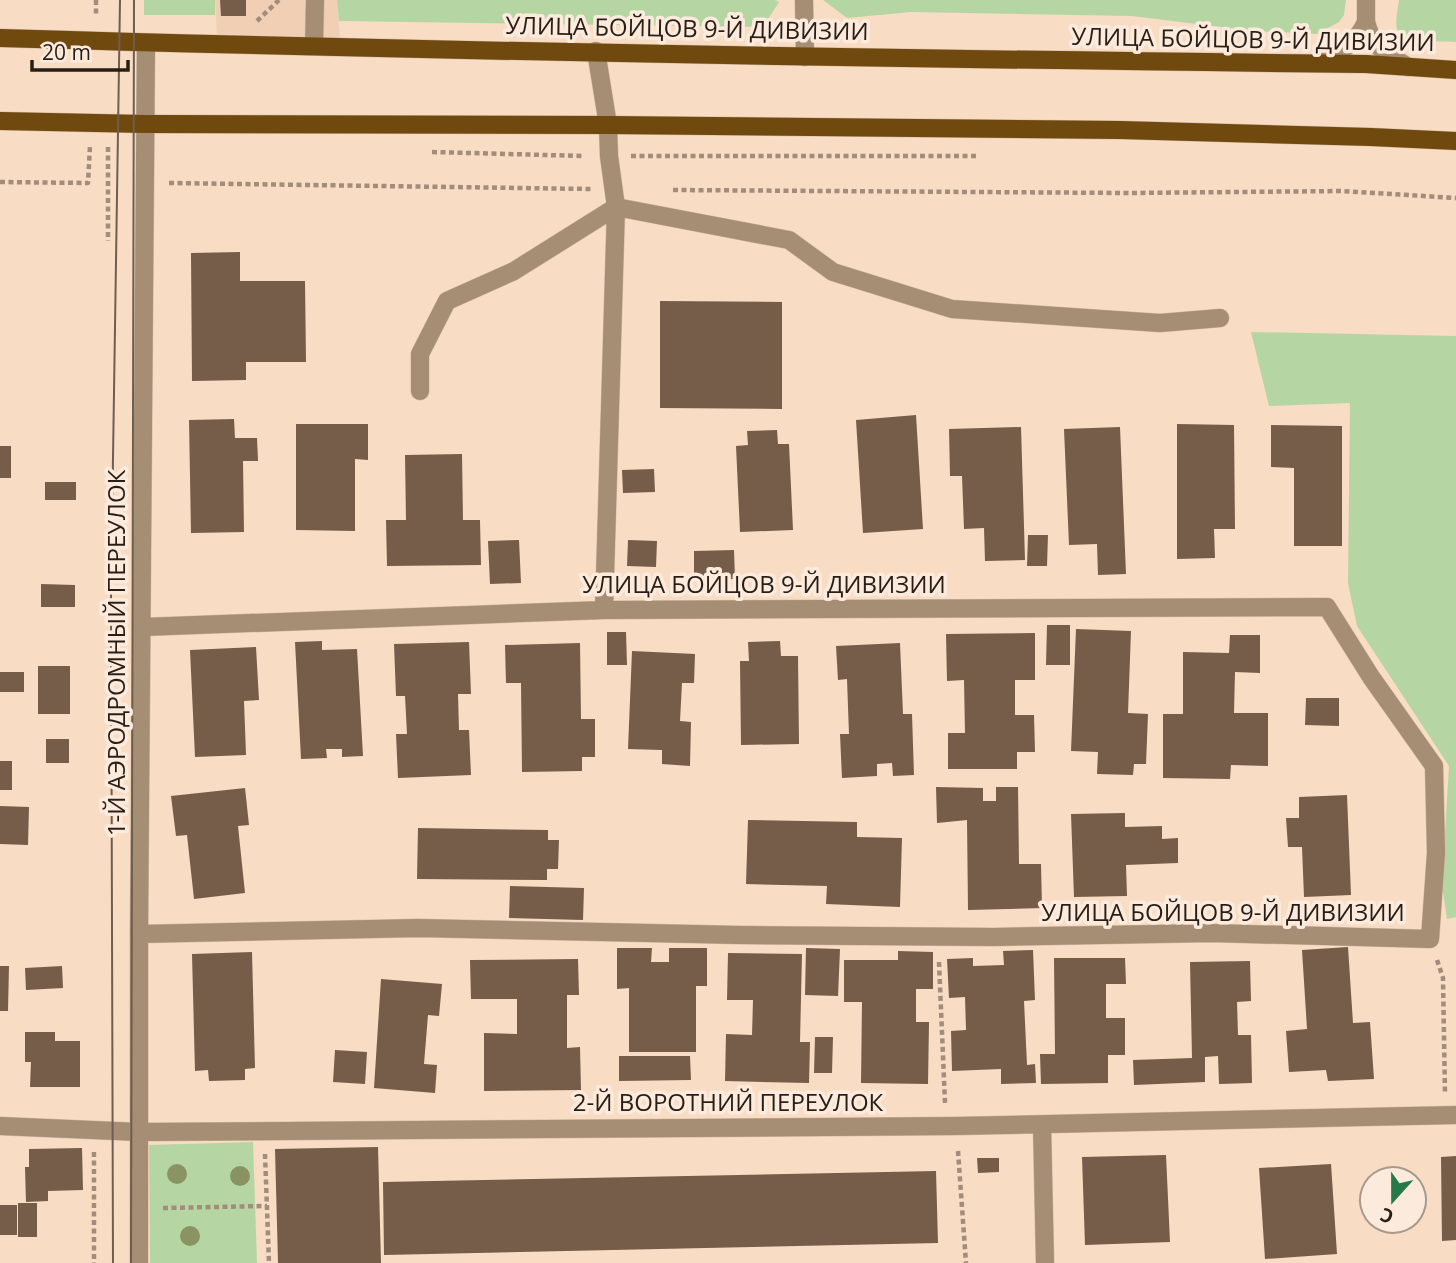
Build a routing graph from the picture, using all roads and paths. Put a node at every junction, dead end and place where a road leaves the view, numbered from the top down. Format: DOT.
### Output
graph roads {
  1 [pos="96,0"];
  2 [pos="315,0"];
  3 [pos="804,0"];
  4 [pos="1366,0"];
  5 [pos="96,17"];
  6 [pos="1366,22"];
  7 [pos="0,38"];
  8 [pos="146,43"];
  9 [pos="314,46"];
  10 [pos="596,51"];
  11 [pos="805,57"];
  12 [pos="1320,64"];
  13 [pos="1366,64"];
  14 [pos="1408,67"];
  15 [pos="1456,70"];
  16 [pos="0,121"];
  17 [pos="145,124"];
  18 [pos="608,125"];
  19 [pos="1456,141"];
  20 [pos="90,142"];
  21 [pos="108,143"];
  22 [pos="0,182"];
  23 [pos="162,183"];
  24 [pos="669,190"];
  25 [pos="615,198"];
  26 [pos="1456,198"];
  27 [pos="108,241"];
  28 [pos="1220,318"];
  29 [pos="421,391"];
  30 [pos="604,610"];
  31 [pos="143,627"];
  32 [pos="139,934"];
  33 [pos="938,936"];
  34 [pos="1430,939"];
  35 [pos="1451,1115"];
  36 [pos="1042,1125"];
  37 [pos="0,1126"];
  38 [pos="951,1126"];
  39 [pos="93,1129"];
  40 [pos="139,1132"];
  41 [pos="264,1145"];
  42 [pos="267,1206"];
  43 [pos="162,1208"];
  44 [pos="94,1263"];
  45 [pos="139,1263"];
  46 [pos="269,1263"];
  47 [pos="966,1263"];
  48 [pos="1045,1263"];
  1 -- 5 [label="path"];
  2 -- 9 [label="street"];
  3 -- 11 [label="street"];
  4 -- 6 [label="street"];
  6 -- 12 [label="street"];
  6 -- 13 [label="street"];
  6 -- 14 [label="street"];
  7 -- 8 [label="main road, УЛИЦА БОЙЦОВ 9-Й ДИВИЗИИ"];
  8 -- 9 [label="main road, УЛИЦА БОЙЦОВ 9-Й ДИВИЗИИ"];
  8 -- 17 [label="street, 1-Й АЭРОДРОМНЫЙ ПЕРЕУЛОК"];
  9 -- 10 [label="main road, УЛИЦА БОЙЦОВ 9-Й ДИВИЗИИ"];
  10 -- 11 [label="main road, УЛИЦА БОЙЦОВ 9-Й ДИВИЗИИ"];
  10 -- 18 [label="street"];
  11 -- 12 [label="main road, УЛИЦА БОЙЦОВ 9-Й ДИВИЗИИ"];
  12 -- 13 [label="main road, УЛИЦА БОЙЦОВ 9-Й ДИВИЗИИ"];
  13 -- 14 [label="main road, УЛИЦА БОЙЦОВ 9-Й ДИВИЗИИ"];
  14 -- 15 [label="main road, УЛИЦА БОЙЦОВ 9-Й ДИВИЗИИ"];
  16 -- 17 [label="main road"];
  17 -- 18 [label="main road"];
  17 -- 31 [label="street, 1-Й АЭРОДРОМНЫЙ ПЕРЕУЛОК"];
  18 -- 19 [label="main road"];
  18 -- 25 [label="street"];
  20 -- 22 [label="path"];
  21 -- 27 [label="path"];
  23 -- 25 [label="path"];
  24 -- 26 [label="path"];
  25 -- 28 [label="street"];
  25 -- 29 [label="street"];
  25 -- 30 [label="street"];
  30 -- 31 [label="street, УЛИЦА БОЙЦОВ 9-Й ДИВИЗИИ"];
  30 -- 34 [label="street, УЛИЦА БОЙЦОВ 9-Й ДИВИЗИИ"];
  31 -- 32 [label="street, 1-Й АЭРОДРОМНЫЙ ПЕРЕУЛОК"];
  32 -- 33 [label="street, УЛИЦА БОЙЦОВ 9-Й ДИВИЗИИ"];
  32 -- 40 [label="street, 1-Й АЭРОДРОМНЫЙ ПЕРЕУЛОК"];
  33 -- 34 [label="street, УЛИЦА БОЙЦОВ 9-Й ДИВИЗИИ"];
  33 -- 38 [label="path"];
  34 -- 35 [label="path"];
  35 -- 36 [label="street, 2-Й ВОРОТНИЙ ПЕРЕУЛОК"];
  36 -- 38 [label="street, 2-Й ВОРОТНИЙ ПЕРЕУЛОК"];
  36 -- 48 [label="street"];
  37 -- 39 [label="street, 2-Й ВОРОТНИЙ ПЕРЕУЛОК"];
  38 -- 40 [label="street, 2-Й ВОРОТНИЙ ПЕРЕУЛОК"];
  38 -- 47 [label="path"];
  39 -- 40 [label="street, 2-Й ВОРОТНИЙ ПЕРЕУЛОК"];
  39 -- 44 [label="path"];
  40 -- 45 [label="street, 1-Й АЭРОДРОМНЫЙ ПЕРЕУЛОК"];
  41 -- 42 [label="path"];
  42 -- 43 [label="path"];
  42 -- 46 [label="path"];
}
